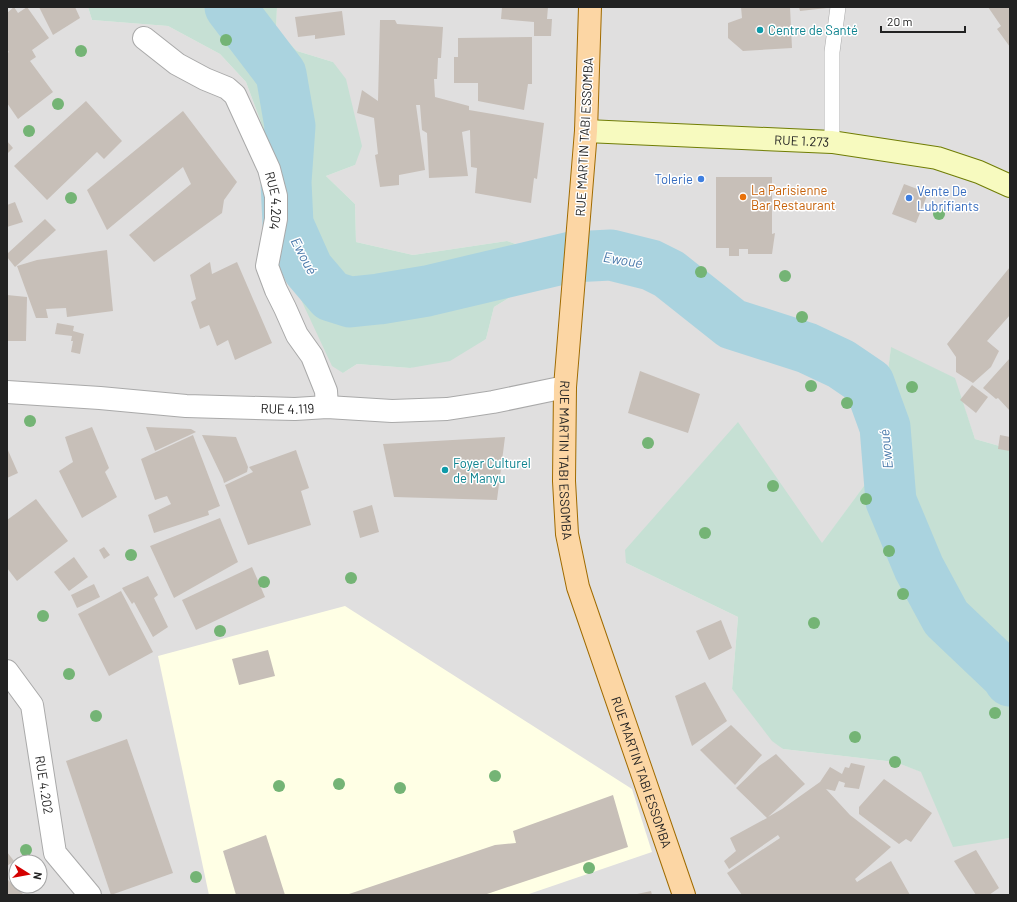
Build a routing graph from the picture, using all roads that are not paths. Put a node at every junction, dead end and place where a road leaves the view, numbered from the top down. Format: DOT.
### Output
graph roads {
  1 [pos="590,7"];
  2 [pos="838,7"];
  3 [pos="144,38"];
  4 [pos="586,131"];
  5 [pos="832,142"];
  6 [pos="1010,186"];
  7 [pos="565,387"];
  8 [pos="7,392"];
  9 [pos="327,407"];
  10 [pos="7,671"];
  11 [pos="90,895"];
  12 [pos="684,895"];
  1 -- 4 [label="main road, RUE MARTIN TABI ESSOMBA"];
  2 -- 5 [label="lane"];
  3 -- 9 [label="street, RUE 4.204"];
  4 -- 5 [label="main road, RUE 1.273"];
  4 -- 7 [label="main road, RUE MARTIN TABI ESSOMBA"];
  5 -- 6 [label="main road, RUE 1.273"];
  7 -- 9 [label="street, RUE 4.119"];
  7 -- 12 [label="main road, RUE MARTIN TABI ESSOMBA"];
  8 -- 9 [label="street, RUE 4.119"];
  10 -- 11 [label="street, RUE 4.202"];
}
